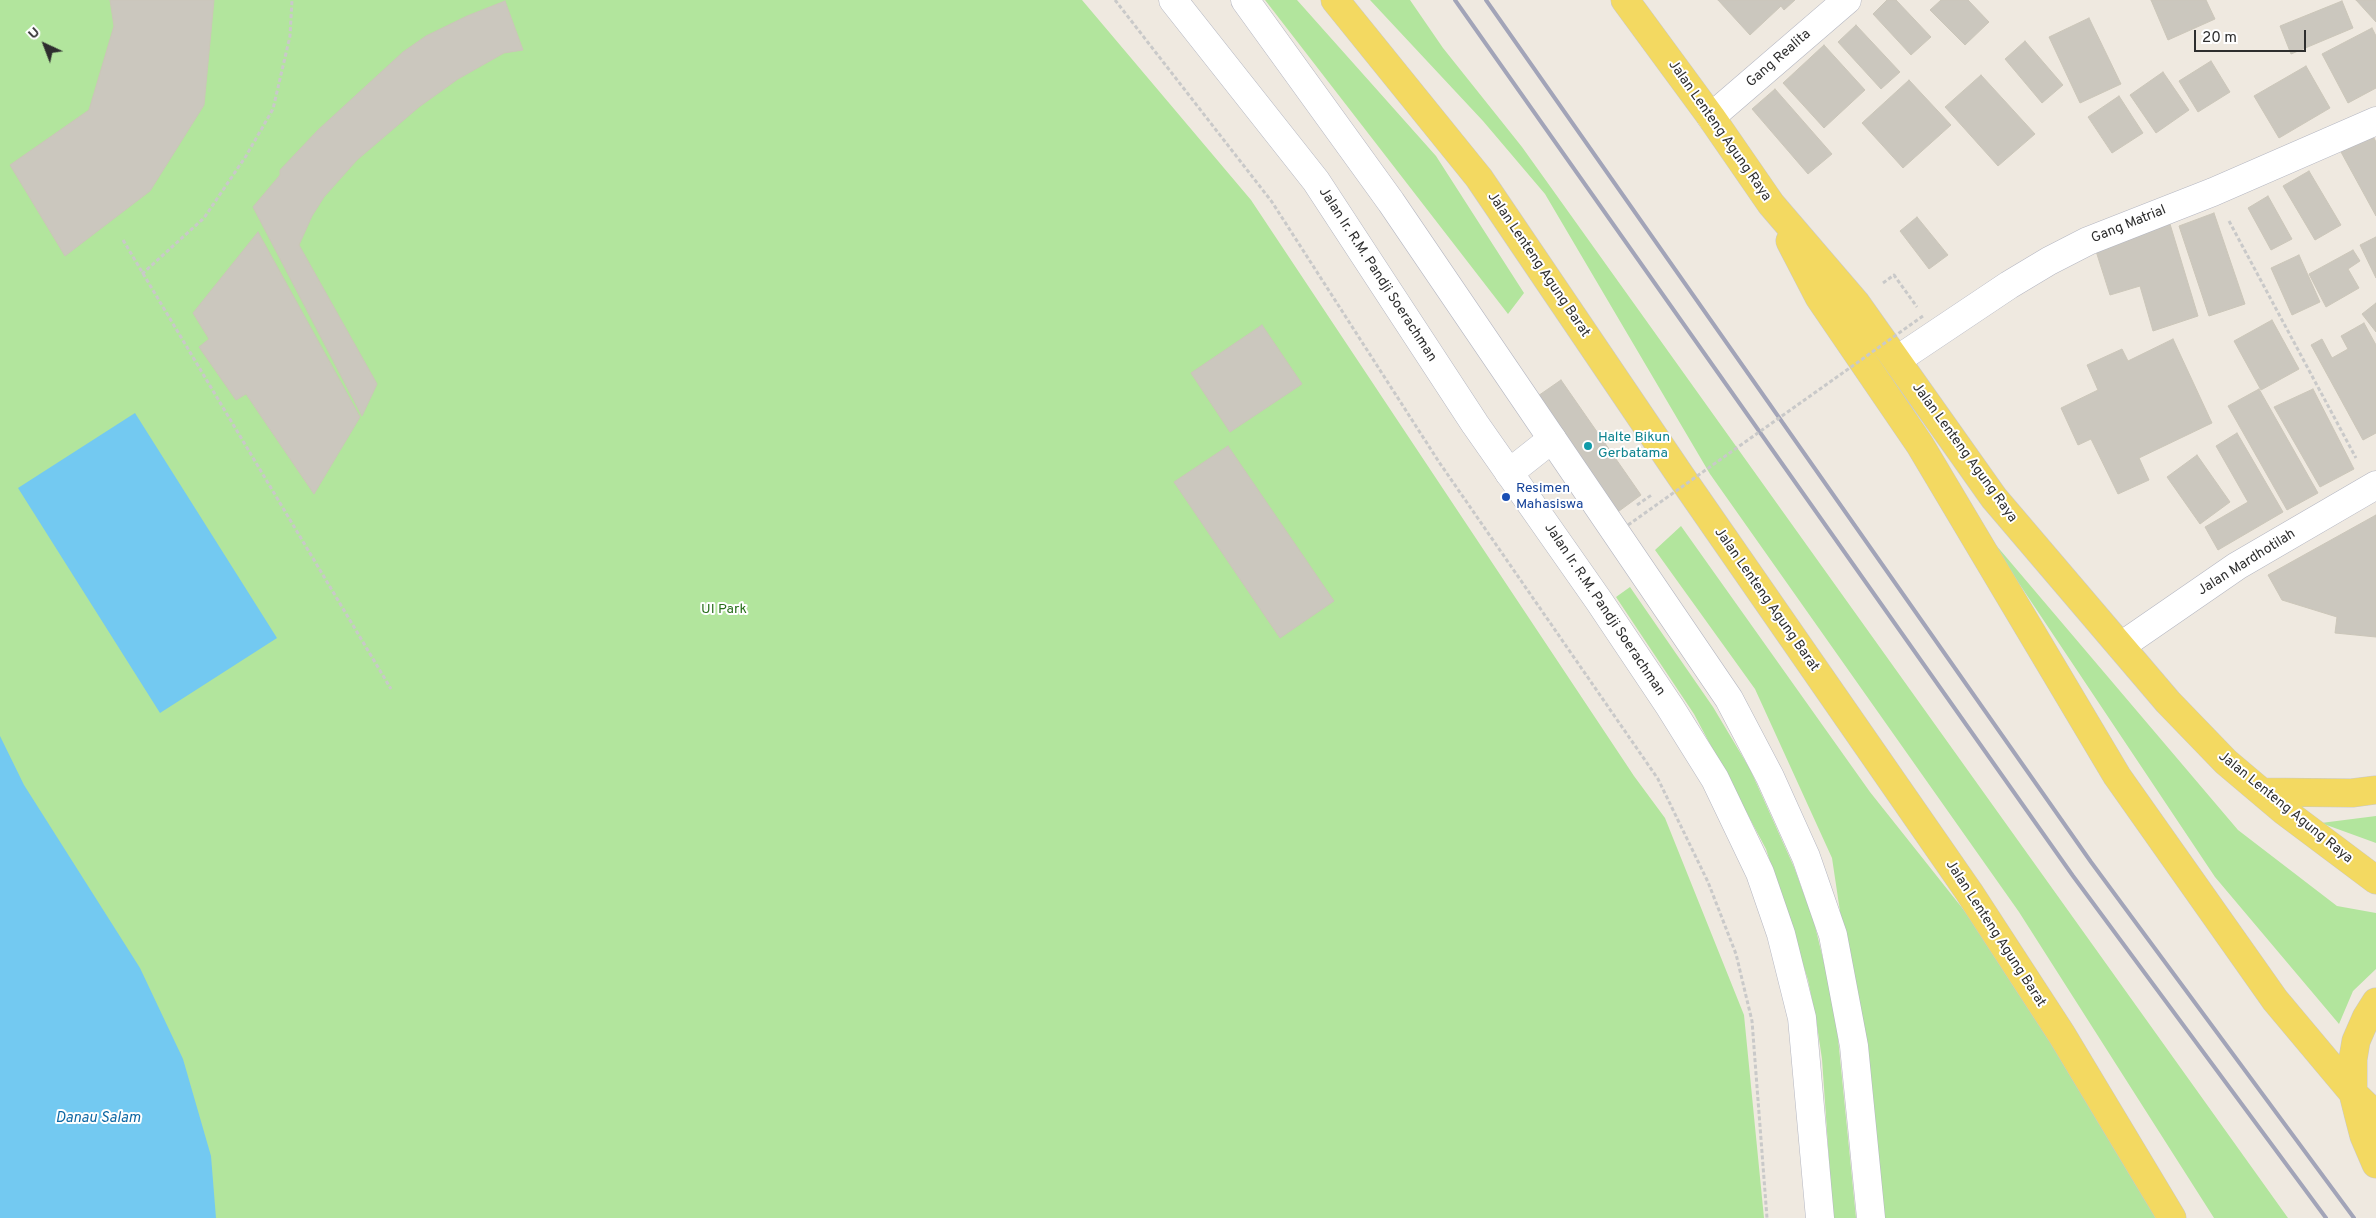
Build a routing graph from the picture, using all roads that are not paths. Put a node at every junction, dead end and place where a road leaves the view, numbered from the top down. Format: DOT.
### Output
graph roads {
  1 [pos="1173,0"];
  2 [pos="1245,0"];
  3 [pos="1335,0"];
  4 [pos="1625,0"];
  5 [pos="1847,0"];
  6 [pos="1711,117"];
  7 [pos="2376,121"];
  8 [pos="1771,204"];
  9 [pos="1897,360"];
  10 [pos="1552,439"];
  11 [pos="1509,473"];
  12 [pos="2374,486"];
  13 [pos="2121,646"];
  14 [pos="2376,790"];
  15 [pos="2262,792"];
  16 [pos="2376,880"];
  17 [pos="2376,1002"];
  18 [pos="2353,1093"];
  19 [pos="2376,1115"];
  20 [pos="2376,1164"];
  21 [pos="1820,1218"];
  22 [pos="1871,1218"];
  23 [pos="2172,1218"];
  1 -- 11 [label="street, Jalan Ir. R.M. Pandji Soerachman"];
  2 -- 10 [label="street"];
  3 -- 23 [label="main road, Jalan Lenteng Agung Barat"];
  4 -- 6 [label="main road, Jalan Lenteng Agung Raya"];
  5 -- 6 [label="street, Gang Realita"];
  6 -- 8 [label="main road, Jalan Lenteng Agung Raya"];
  7 -- 9 [label="street, Gang Matrial"];
  8 -- 9 [label="main road, Jalan Lenteng Agung Raya"];
  8 -- 18 [label="main road"];
  9 -- 13 [label="main road, Jalan Lenteng Agung Raya"];
  10 -- 11 [label="street"];
  10 -- 22 [label="street"];
  11 -- 21 [label="street, Jalan Ir. R.M. Pandji Soerachman"];
  12 -- 13 [label="street, Jalan Mardhotilah"];
  13 -- 15 [label="main road, Jalan Lenteng Agung Raya"];
  14 -- 15 [label="main road"];
  15 -- 16 [label="main road, Jalan Lenteng Agung Raya"];
  17 -- 18 [label="main road"];
  18 -- 19 [label="main road"];
  18 -- 20 [label="main road"];
}
